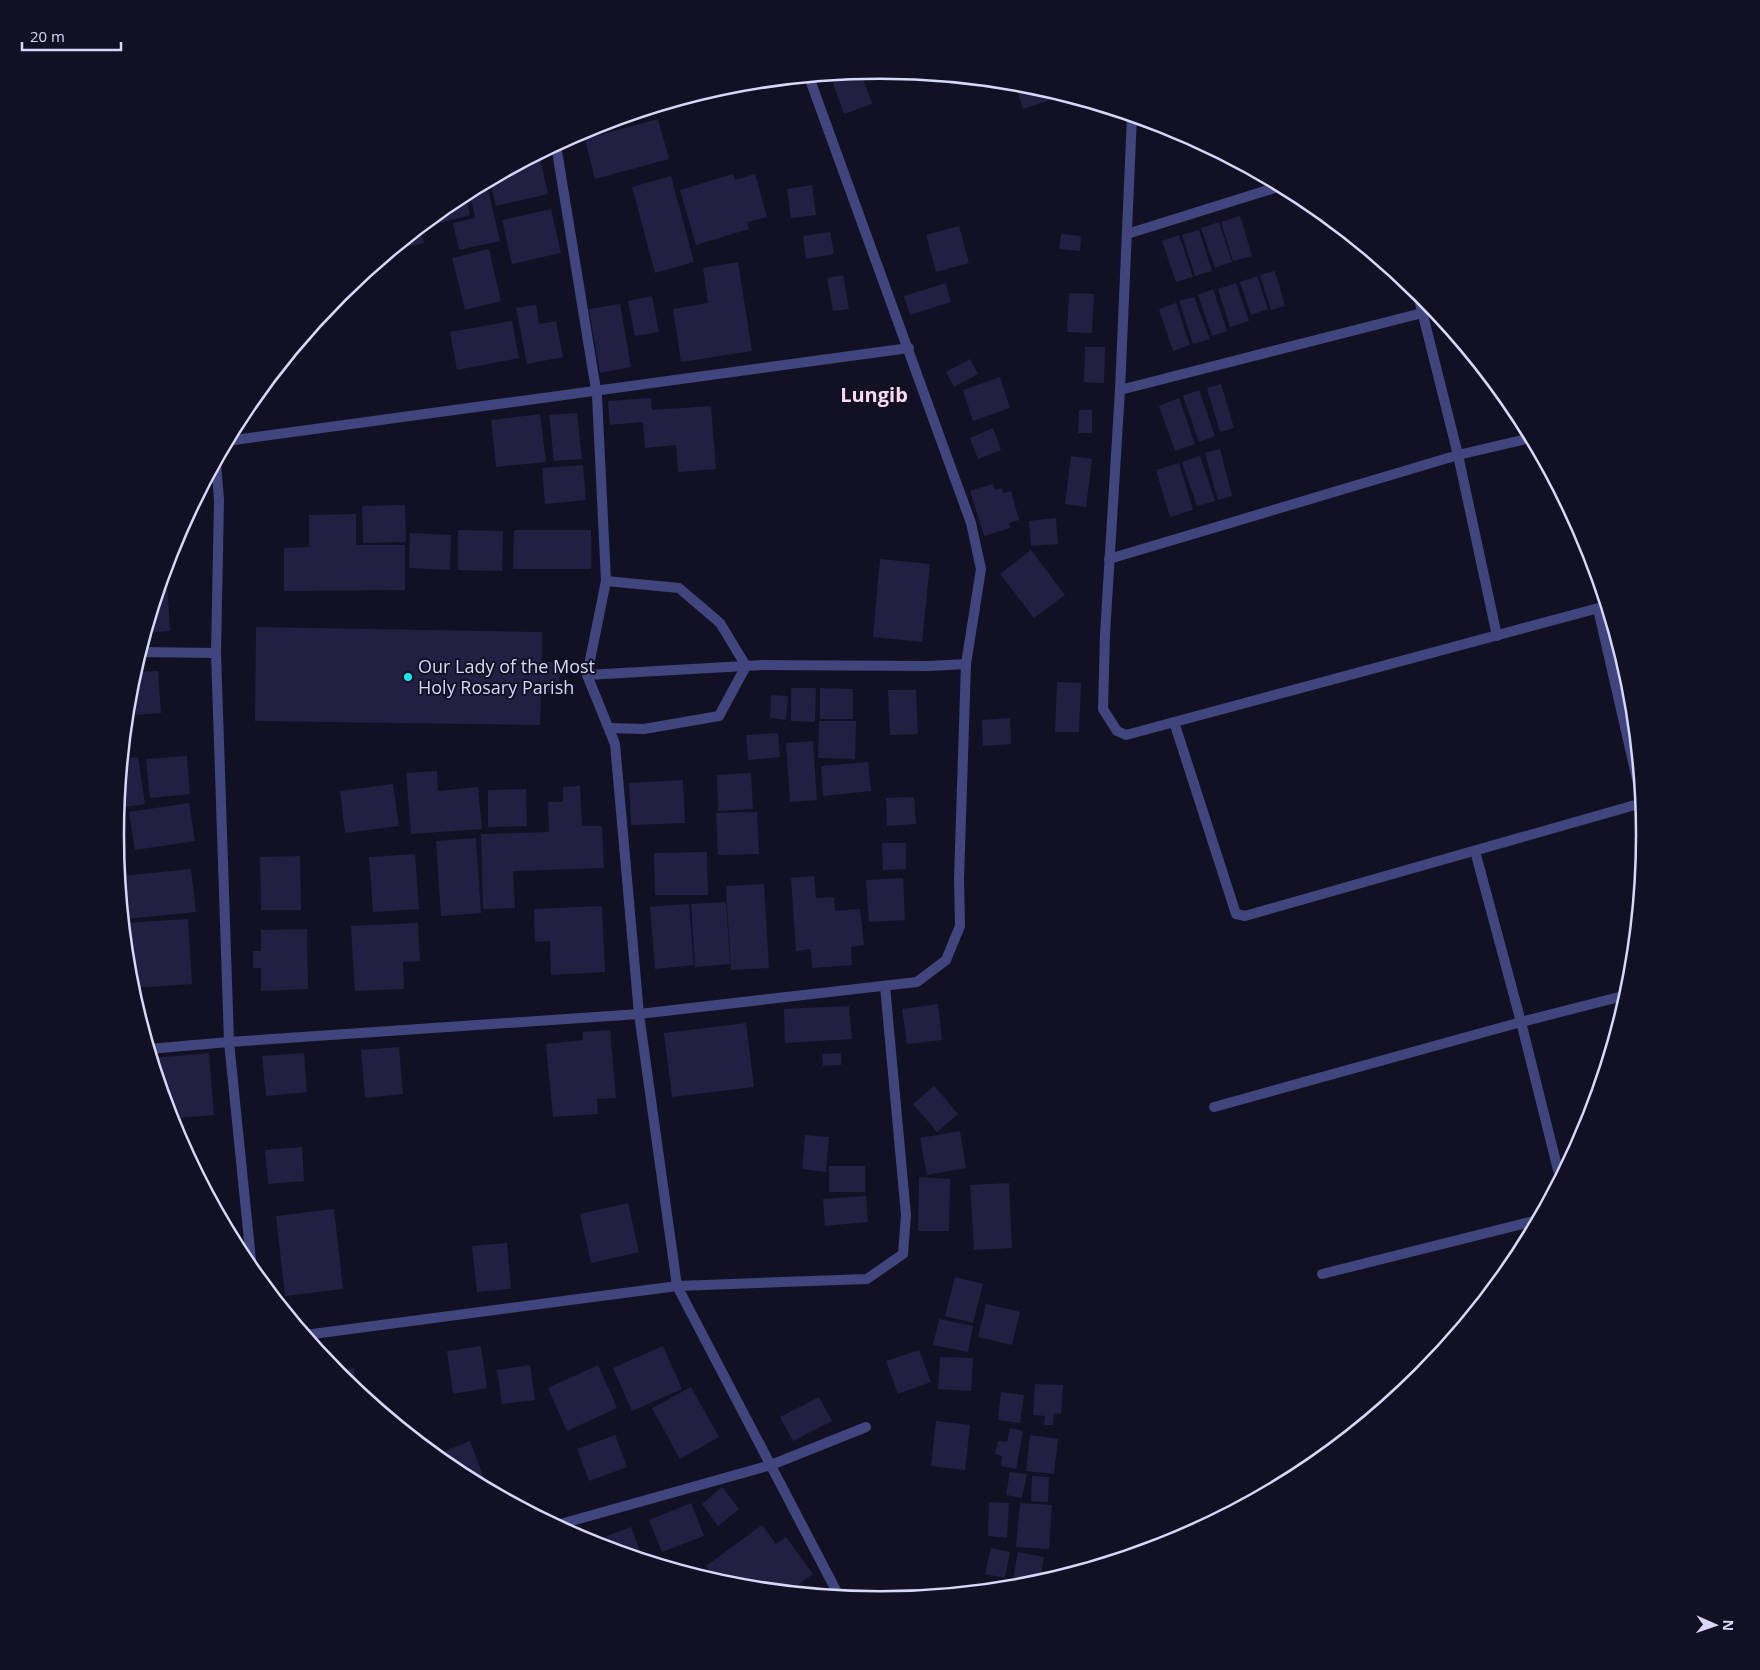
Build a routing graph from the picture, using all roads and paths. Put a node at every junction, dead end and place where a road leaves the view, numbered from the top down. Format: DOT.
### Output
graph roads {
  1 [pos="811,82"];
  2 [pos="1132,122"];
  3 [pos="557,152"];
  4 [pos="1272,189"];
  5 [pos="1127,234"];
  6 [pos="1426,312"];
  7 [pos="1430,316"];
  8 [pos="908,348"];
  9 [pos="1120,390"];
  10 [pos="596,391"];
  11 [pos="236,440"];
  12 [pos="1524,440"];
  13 [pos="1458,455"];
  14 [pos="217,473"];
  15 [pos="1110,559"];
  16 [pos="606,582"];
  17 [pos="1601,608"];
  18 [pos="1605,621"];
  19 [pos="1497,636"];
  20 [pos="147,652"];
  21 [pos="216,653"];
  22 [pos="966,664"];
  23 [pos="746,666"];
  24 [pos="588,676"];
  25 [pos="1174,722"];
  26 [pos="609,728"];
  27 [pos="1632,751"];
  28 [pos="1635,804"];
  29 [pos="1475,851"];
  30 [pos="885,986"];
  31 [pos="1618,997"];
  32 [pos="639,1014"];
  33 [pos="1521,1022"];
  34 [pos="229,1042"];
  35 [pos="155,1048"];
  36 [pos="1214,1107"];
  37 [pos="1558,1169"];
  38 [pos="1529,1222"];
  39 [pos="250,1254"];
  40 [pos="1322,1274"];
  41 [pos="677,1286"];
  42 [pos="310,1333"];
  43 [pos="866,1427"];
  44 [pos="771,1465"];
  45 [pos="566,1522"];
  46 [pos="837,1590"];
  1 -- 8 [label="street"];
  2 -- 5 [label="street"];
  3 -- 10 [label="street"];
  4 -- 5 [label="street"];
  5 -- 9 [label="street"];
  6 -- 9 [label="street"];
  7 -- 13 [label="street"];
  8 -- 10 [label="street"];
  8 -- 22 [label="street"];
  9 -- 15 [label="street"];
  10 -- 11 [label="street"];
  10 -- 16 [label="street"];
  12 -- 13 [label="street"];
  13 -- 15 [label="street"];
  13 -- 19 [label="street"];
  14 -- 21 [label="street"];
  15 -- 25 [label="street"];
  16 -- 23 [label="street"];
  16 -- 24 [label="street"];
  17 -- 19 [label="street"];
  18 -- 27 [label="street"];
  19 -- 25 [label="street"];
  20 -- 21 [label="street"];
  21 -- 34 [label="street"];
  22 -- 23 [label="street"];
  22 -- 30 [label="street"];
  23 -- 24 [label="street"];
  23 -- 26 [label="street"];
  24 -- 26 [label="street"];
  25 -- 29 [label="street"];
  26 -- 32 [label="street"];
  28 -- 29 [label="street"];
  29 -- 33 [label="street"];
  30 -- 32 [label="street"];
  30 -- 41 [label="street"];
  31 -- 33 [label="street"];
  32 -- 34 [label="street"];
  32 -- 41 [label="street"];
  33 -- 36 [label="street"];
  33 -- 37 [label="street"];
  34 -- 35 [label="street"];
  34 -- 39 [label="street"];
  38 -- 40 [label="street"];
  41 -- 42 [label="street"];
  41 -- 44 [label="street"];
  43 -- 44 [label="street"];
  44 -- 45 [label="street"];
  44 -- 46 [label="street"];
}
